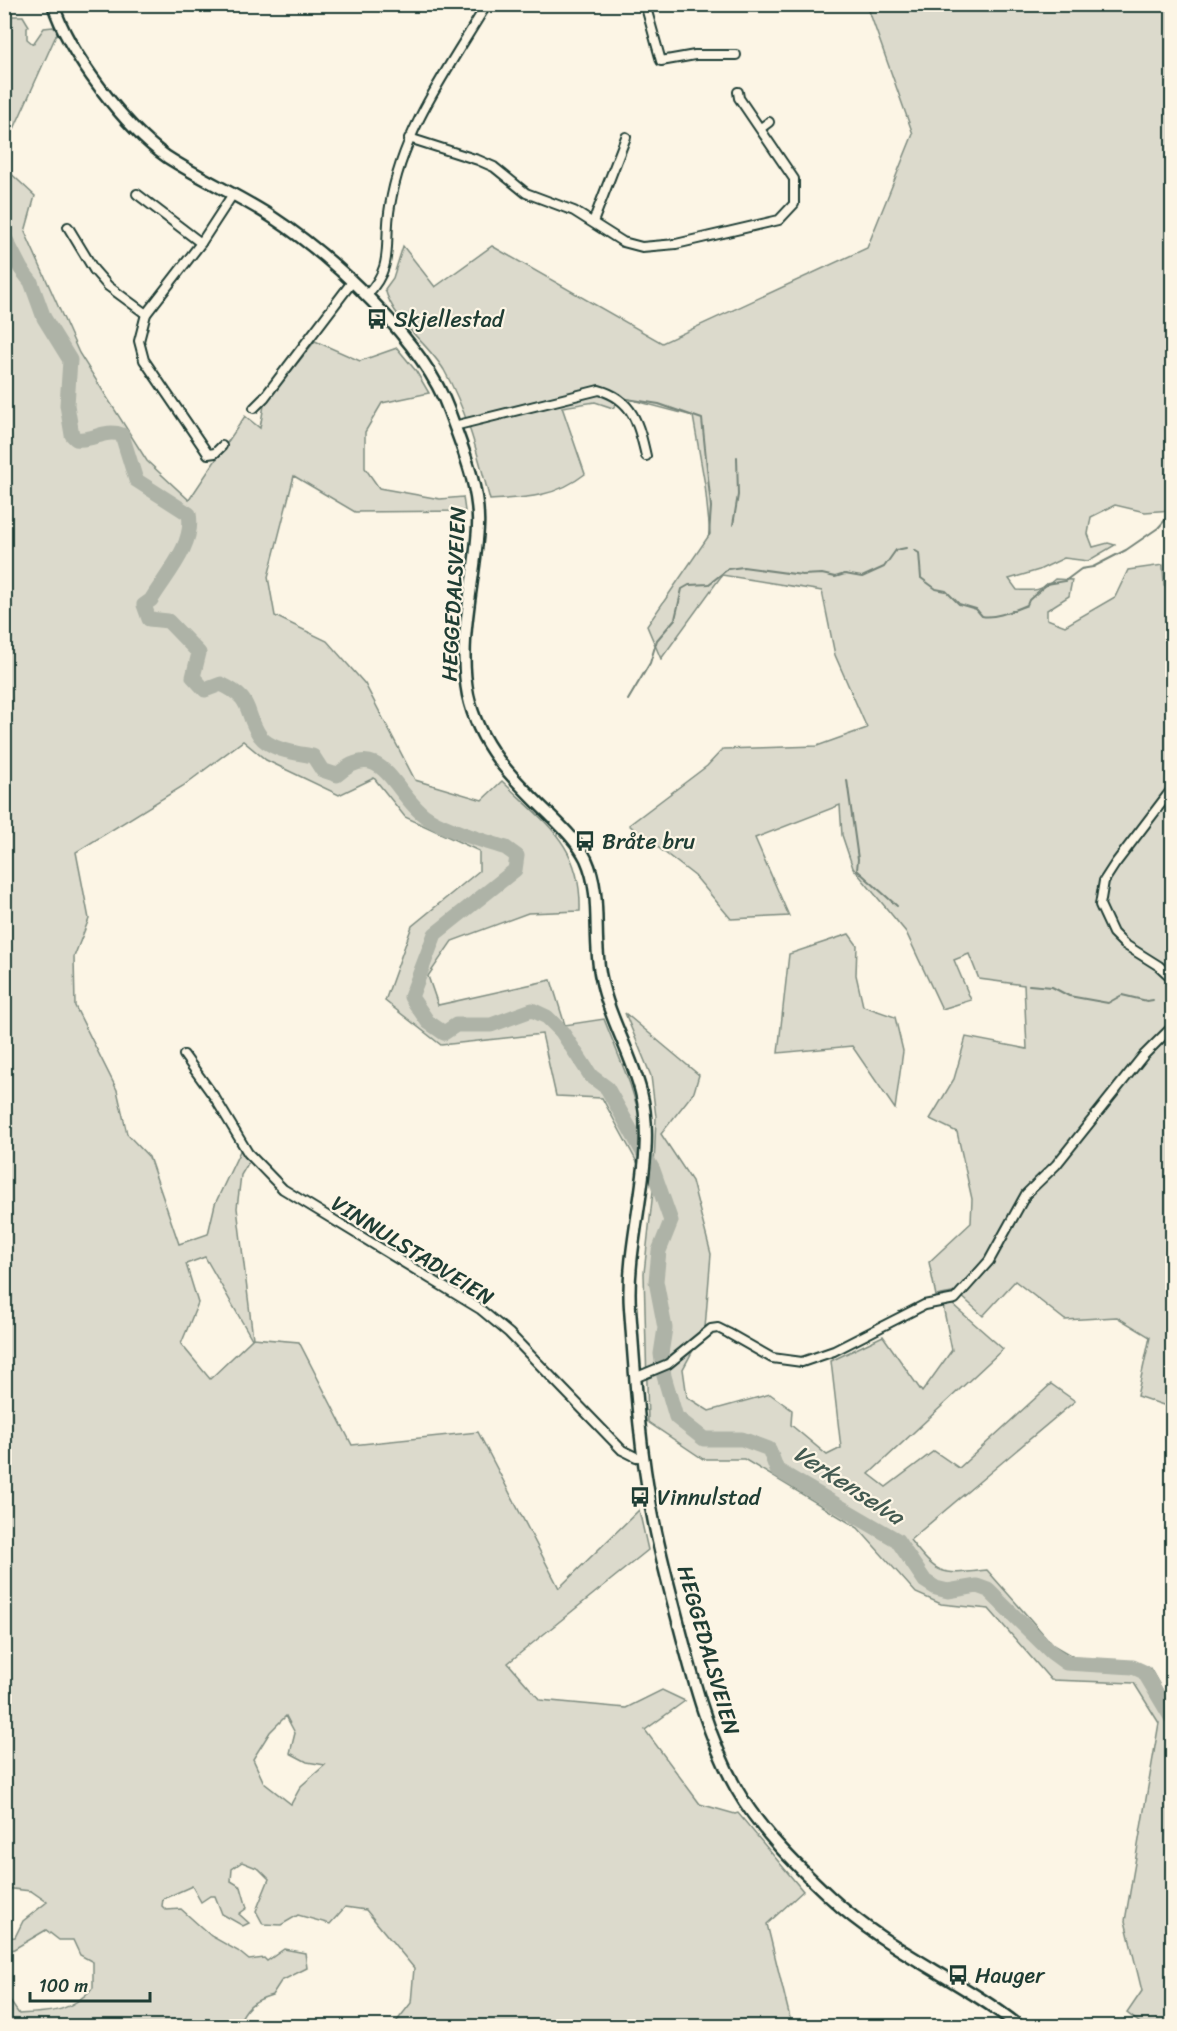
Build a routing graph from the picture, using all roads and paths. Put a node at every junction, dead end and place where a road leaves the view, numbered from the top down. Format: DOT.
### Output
graph roads {
  1 [pos="53,4"];
  2 [pos="487,4"];
  3 [pos="645,4"];
  4 [pos="736,55"];
  5 [pos="738,92"];
  6 [pos="769,122"];
  7 [pos="761,128"];
  8 [pos="626,137"];
  9 [pos="409,138"];
  10 [pos="137,194"];
  11 [pos="233,194"];
  12 [pos="593,222"];
  13 [pos="68,226"];
  14 [pos="201,243"];
  15 [pos="351,282"];
  16 [pos="366,296"];
  17 [pos="146,314"];
  18 [pos="254,408"];
  19 [pos="454,426"];
  20 [pos="222,446"];
  21 [pos="646,456"];
  22 [pos="1173,789"];
  23 [pos="1173,978"];
  24 [pos="1173,1027"];
  25 [pos="184,1055"];
  26 [pos="637,1377"];
  27 [pos="644,1457"];
  28 [pos="1019,2026"];
  1 -- 11 [label="main road, HEGGEDALSVEIEN"];
  2 -- 9 [label="street"];
  3 -- 4 [label="street"];
  5 -- 7 [label="street"];
  6 -- 7 [label="street"];
  7 -- 12 [label="street"];
  8 -- 12 [label="street"];
  9 -- 12 [label="street"];
  9 -- 16 [label="street"];
  10 -- 14 [label="street"];
  11 -- 14 [label="street"];
  11 -- 15 [label="main road, HEGGEDALSVEIEN"];
  13 -- 17 [label="street"];
  14 -- 17 [label="street"];
  15 -- 16 [label="main road, HEGGEDALSVEIEN"];
  15 -- 18 [label="street"];
  16 -- 19 [label="main road, HEGGEDALSVEIEN"];
  17 -- 20 [label="street"];
  19 -- 21 [label="street"];
  19 -- 26 [label="main road, HEGGEDALSVEIEN"];
  22 -- 23 [label="street"];
  24 -- 26 [label="street"];
  25 -- 27 [label="street, VINNULSTADVEIEN"];
  26 -- 27 [label="main road, HEGGEDALSVEIEN"];
  27 -- 28 [label="main road, HEGGEDALSVEIEN"];
}
